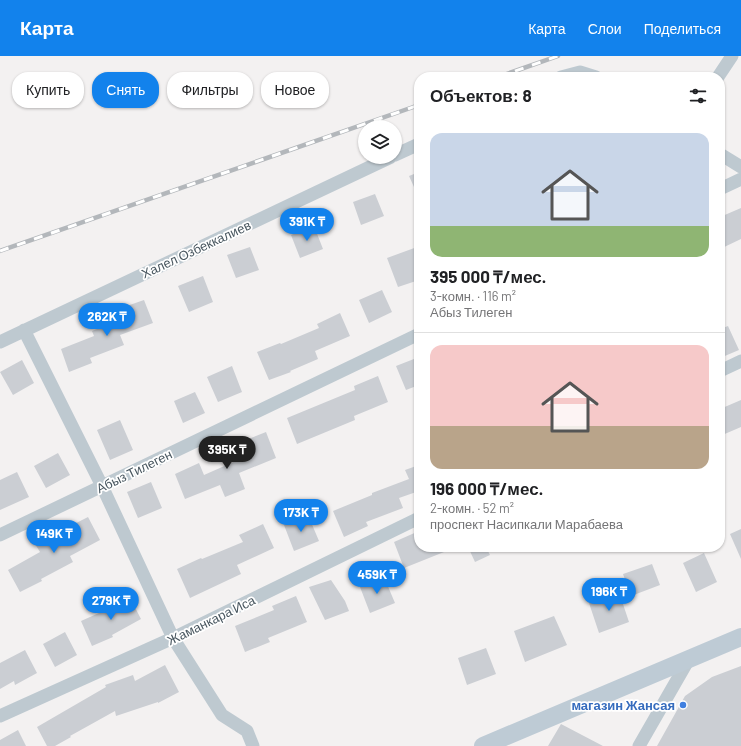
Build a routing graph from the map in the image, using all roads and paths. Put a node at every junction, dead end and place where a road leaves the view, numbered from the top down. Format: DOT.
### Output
graph roads {
  1 [pos="732,56"];
  2 [pos="721,72"];
  3 [pos="414,146"];
  4 [pos="402,152"];
  5 [pos="725,157"];
  6 [pos="377,164"];
  7 [pos="741,167"];
  8 [pos="741,179"];
  9 [pos="725,187"];
  10 [pos="24,330"];
  11 [pos="414,336"];
  12 [pos="0,342"];
  13 [pos="741,361"];
  14 [pos="725,369"];
  15 [pos="102,486"];
  16 [pos="414,520"];
  17 [pos="0,535"];
  18 [pos="741,637"];
  19 [pos="173,638"];
  20 [pos="689,659"];
  21 [pos="0,716"];
  22 [pos="253,746"];
  23 [pos="483,746"];
  24 [pos="638,746"];
  1 -- 2 [label="street"];
  3 -- 4 [label="street"];
  5 -- 7 [label="street"];
  6 -- 10 [label="street, Халел Озбеккалиев"];
  8 -- 9 [label="street"];
  10 -- 12 [label="street, Халел Озбеккалиев"];
  10 -- 15 [label="street"];
  11 -- 15 [label="street, Абыз Тилеген"];
  13 -- 14 [label="street"];
  15 -- 17 [label="street, Абыз Тилеген"];
  15 -- 19 [label="street"];
  16 -- 19 [label="street, Жаманкара Иса"];
  18 -- 20 [label="main road"];
  19 -- 21 [label="street, Жаманкара Иса"];
  19 -- 22 [label="street"];
  20 -- 23 [label="main road"];
  20 -- 24 [label="street"];
}
